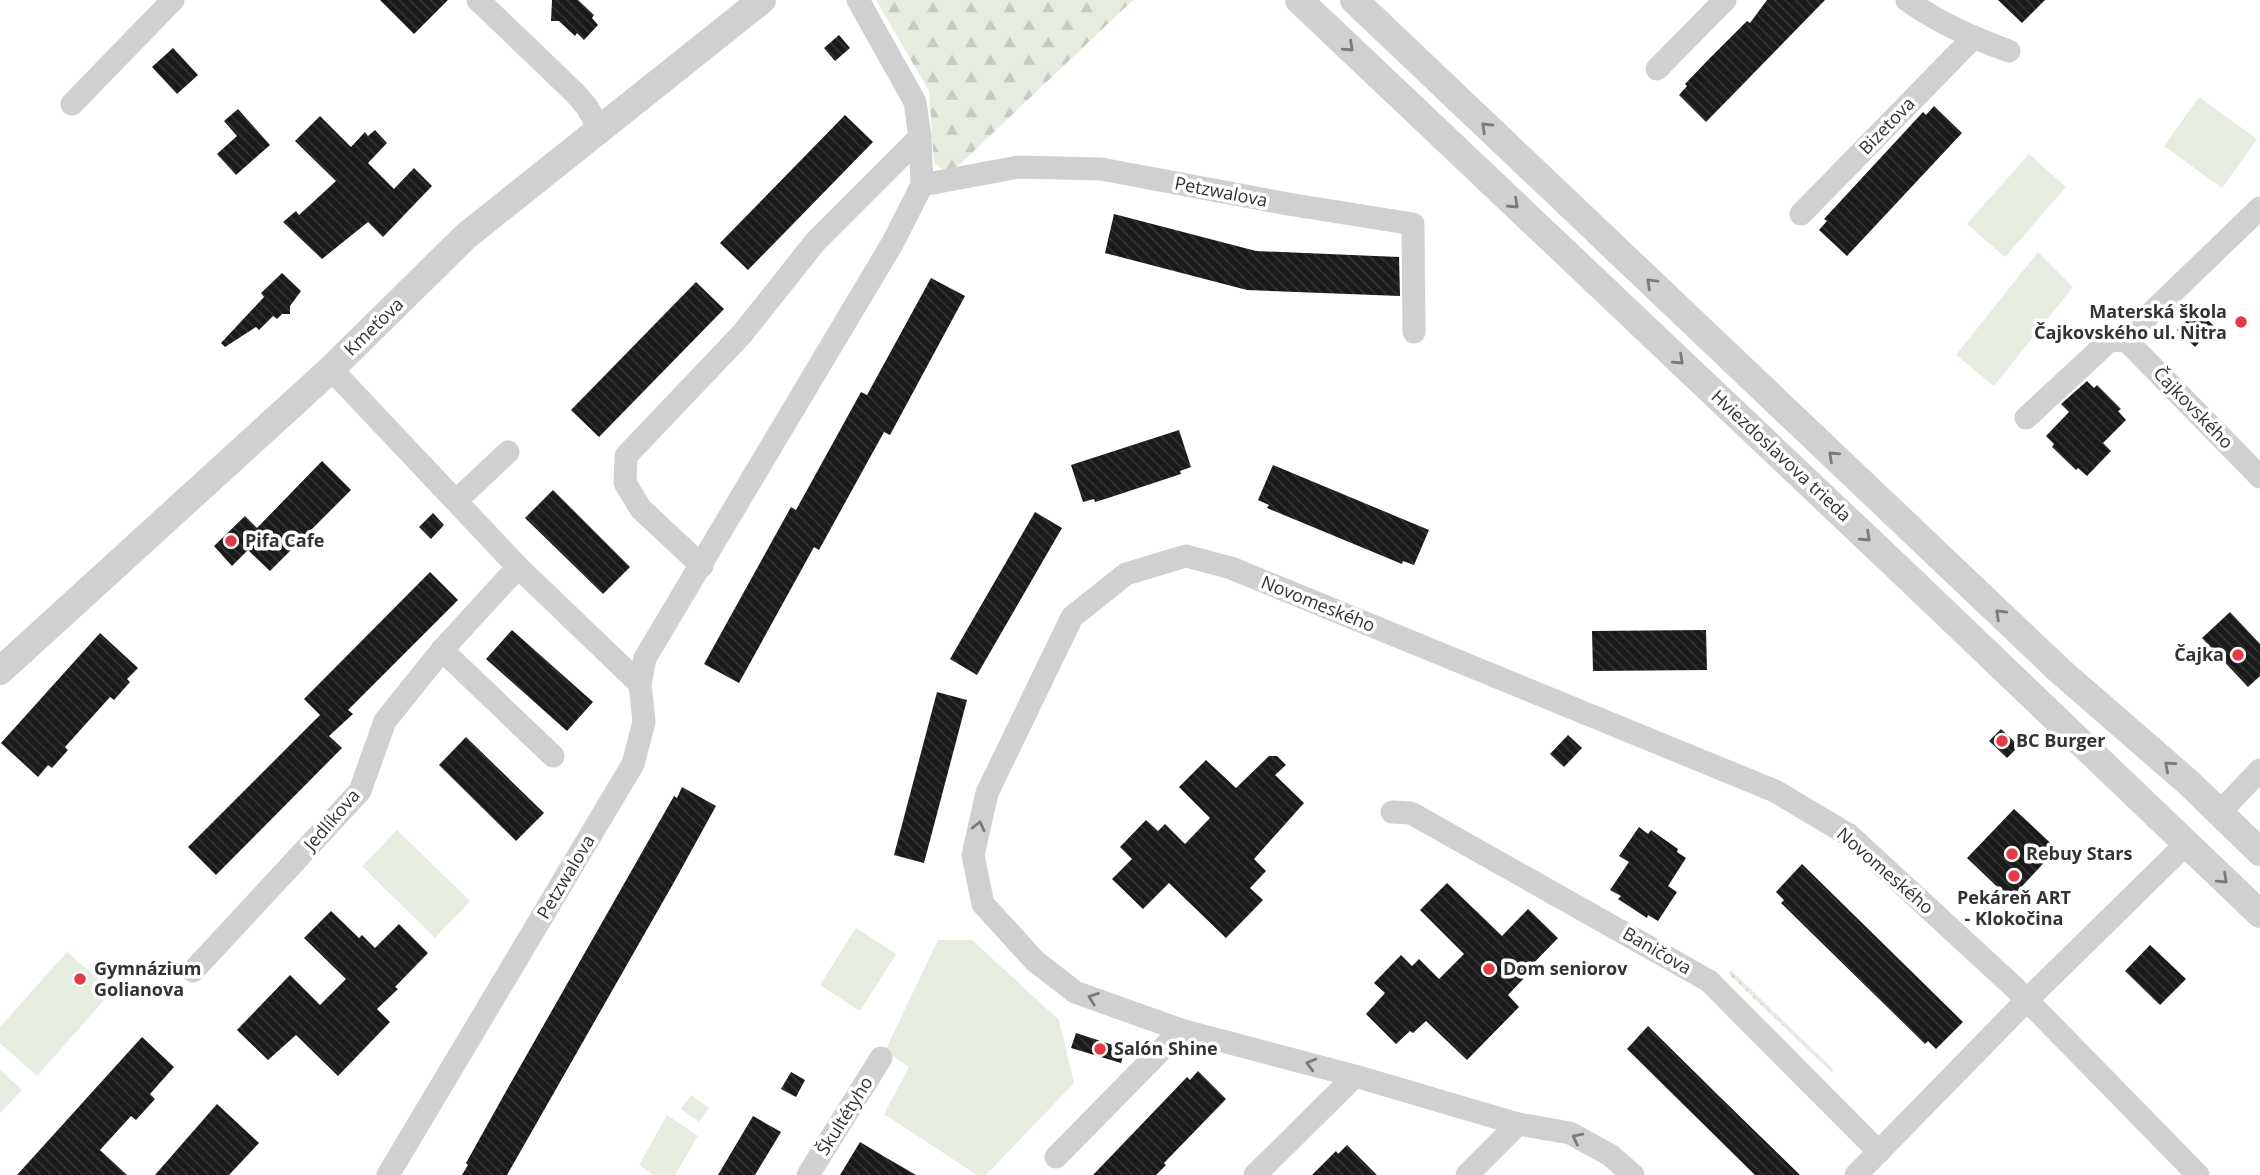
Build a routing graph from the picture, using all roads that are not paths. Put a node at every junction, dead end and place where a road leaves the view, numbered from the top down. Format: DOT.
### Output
graph roads {
  1 [pos="173,0"];
  2 [pos="478,0"];
  3 [pos="762,0"];
  4 [pos="858,0"];
  5 [pos="1299,0"];
  6 [pos="1354,0"];
  7 [pos="1725,0"];
  8 [pos="1907,0"];
  9 [pos="1973,38"];
  10 [pos="2009,51"];
  11 [pos="1657,69"];
  12 [pos="72,104"];
  13 [pos="600,130"];
  14 [pos="920,137"];
  15 [pos="922,185"];
  16 [pos="2260,208"];
  17 [pos="1801,215"];
  18 [pos="1414,332"];
  19 [pos="2126,340"];
  20 [pos="331,369"];
  21 [pos="2026,418"];
  22 [pos="508,452"];
  23 [pos="2260,477"];
  24 [pos="457,500"];
  25 [pos="702,566"];
  26 [pos="518,567"];
  27 [pos="442,650"];
  28 [pos="0,671"];
  29 [pos="640,684"];
  30 [pos="553,756"];
  31 [pos="2260,770"];
  32 [pos="1392,812"];
  33 [pos="2220,812"];
  34 [pos="2186,844"];
  35 [pos="2260,852"];
  36 [pos="2260,914"];
  37 [pos="193,971"];
  38 [pos="2027,1000"];
  39 [pos="1181,1030"];
  40 [pos="881,1058"];
  41 [pos="1355,1076"];
  42 [pos="1518,1124"];
  43 [pos="1879,1152"];
  44 [pos="1056,1157"];
  45 [pos="388,1175"];
  46 [pos="808,1175"];
  47 [pos="1255,1175"];
  48 [pos="1467,1175"];
  49 [pos="1633,1175"];
  50 [pos="1856,1175"];
  51 [pos="2198,1175"];
  1 -- 12 [label="street"];
  2 -- 13 [label="street"];
  3 -- 13 [label="street, Kmeťova"];
  4 -- 14 [label="street, Petzwalova"];
  5 -- 34 [label="street, Hviezdoslavova trieda, one-way"];
  33 -- 6 [label="street, Hviezdoslavova trieda, one-way"];
  7 -- 11 [label="street"];
  8 -- 9 [label="street"];
  9 -- 10 [label="street"];
  9 -- 17 [label="street, Bizetova"];
  13 -- 20 [label="street, Kmeťova"];
  14 -- 15 [label="street, Petzwalova"];
  14 -- 25 [label="street"];
  15 -- 18 [label="street, Petzwalova"];
  15 -- 25 [label="street, Petzwalova"];
  16 -- 19 [label="street"];
  19 -- 21 [label="street"];
  19 -- 23 [label="street, Čajkovského"];
  20 -- 24 [label="street"];
  20 -- 28 [label="street, Kmeťova"];
  22 -- 24 [label="street"];
  24 -- 26 [label="street"];
  25 -- 29 [label="street, Petzwalova"];
  26 -- 27 [label="street, Jedlíkova"];
  26 -- 29 [label="street"];
  27 -- 30 [label="street"];
  27 -- 37 [label="street, Jedlíkova"];
  29 -- 45 [label="street, Petzwalova"];
  31 -- 33 [label="street"];
  32 -- 43 [label="street, Baničova"];
  33 -- 34 [label="street"];
  33 -- 35 [label="street, Hviezdoslavova trieda"];
  34 -- 36 [label="street, Hviezdoslavova trieda, one-way"];
  34 -- 38 [label="street"];
  39 -- 38 [label="street, Novomeského, one-way"];
  38 -- 43 [label="street"];
  38 -- 51 [label="street, Novomeského"];
  41 -- 39 [label="street, Novomeského, one-way"];
  39 -- 44 [label="street"];
  40 -- 46 [label="street, Škultétyho"];
  41 -- 42 [label="street, Novomeského"];
  41 -- 47 [label="street"];
  42 -- 48 [label="street"];
  49 -- 42 [label="street, Novomeského, one-way"];
  43 -- 50 [label="street"];
}
